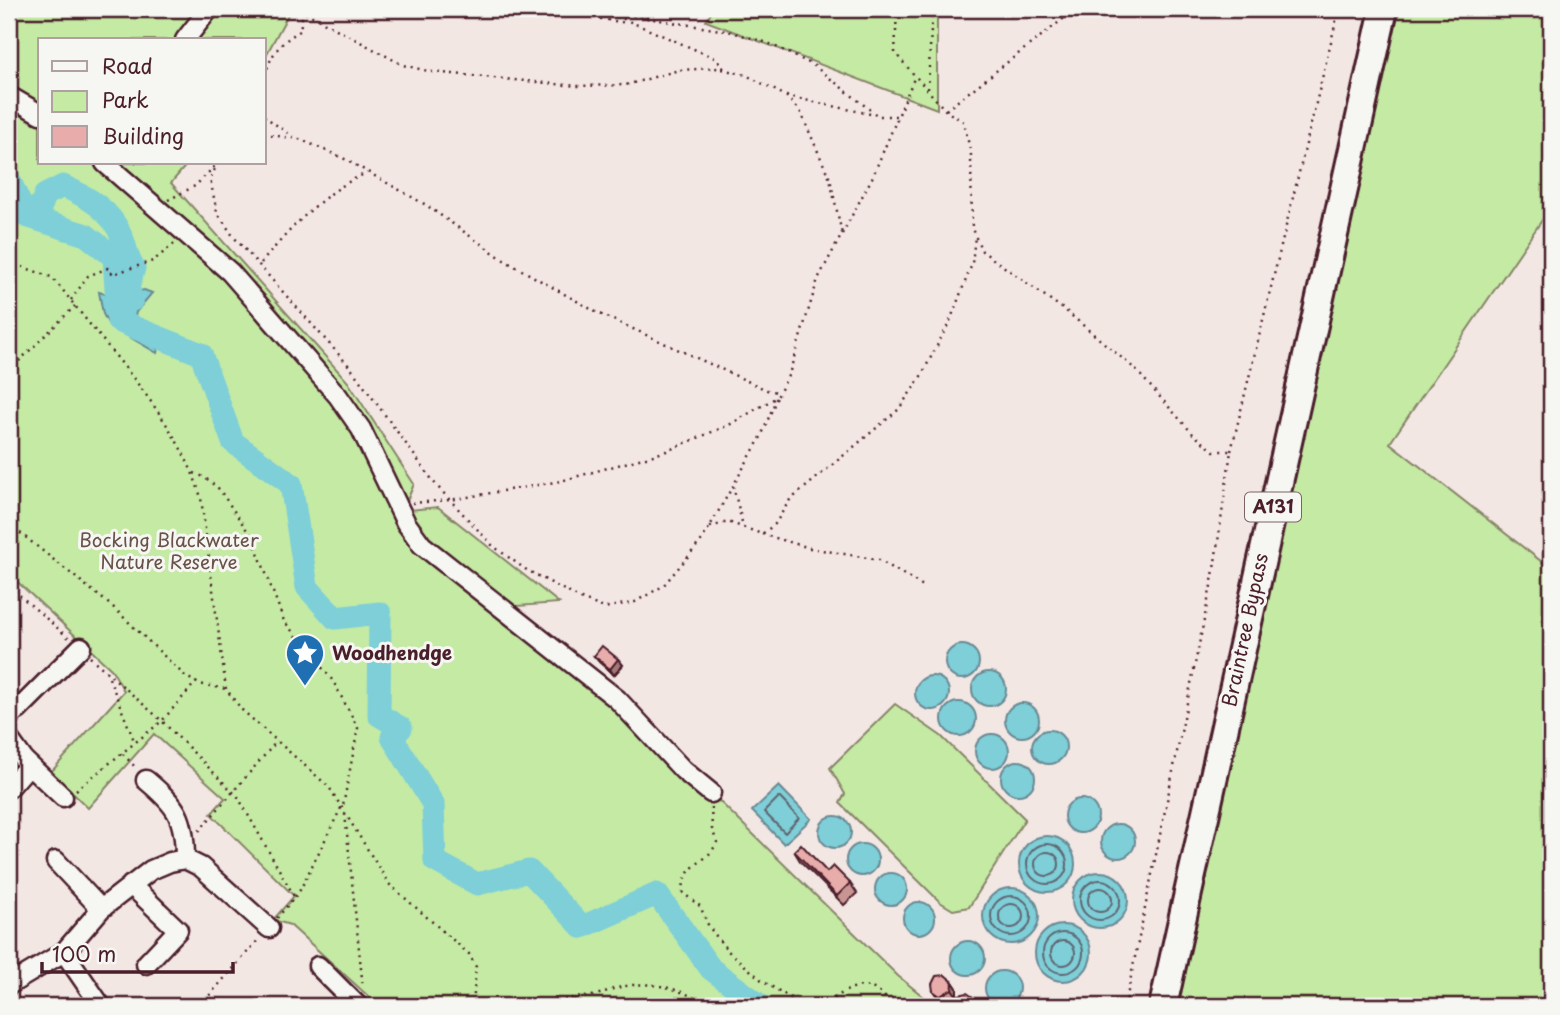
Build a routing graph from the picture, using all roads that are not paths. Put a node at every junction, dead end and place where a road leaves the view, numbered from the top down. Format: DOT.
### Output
graph roads {
  1 [pos="209,9"];
  2 [pos="1384,9"];
  3 [pos="186,38"];
  4 [pos="9,96"];
  5 [pos="38,113"];
  6 [pos="106,164"];
  7 [pos="81,647"];
  8 [pos="9,715"];
  9 [pos="9,739"];
  10 [pos="29,765"];
  11 [pos="146,780"];
  12 [pos="9,788"];
  13 [pos="711,793"];
  14 [pos="63,797"];
  15 [pos="185,853"];
  16 [pos="56,861"];
  17 [pos="131,886"];
  18 [pos="102,909"];
  19 [pos="269,928"];
  20 [pos="64,952"];
  21 [pos="146,964"];
  22 [pos="318,966"];
  23 [pos="9,985"];
  24 [pos="361,1000"];
  25 [pos="101,1006"];
  26 [pos="1163,1006"];
  1 -- 3 [label="street"];
  2 -- 26 [label="highway, Braintree Bypass / A131"];
  4 -- 5 [label="street"];
  6 -- 13 [label="street"];
  7 -- 8 [label="street"];
  9 -- 10 [label="street"];
  10 -- 12 [label="street"];
  10 -- 14 [label="street"];
  11 -- 15 [label="street"];
  15 -- 17 [label="street"];
  15 -- 19 [label="street"];
  16 -- 18 [label="street"];
  17 -- 18 [label="street"];
  17 -- 21 [label="street"];
  18 -- 20 [label="street"];
  20 -- 23 [label="street"];
  20 -- 25 [label="street"];
  22 -- 24 [label="street"];
}
